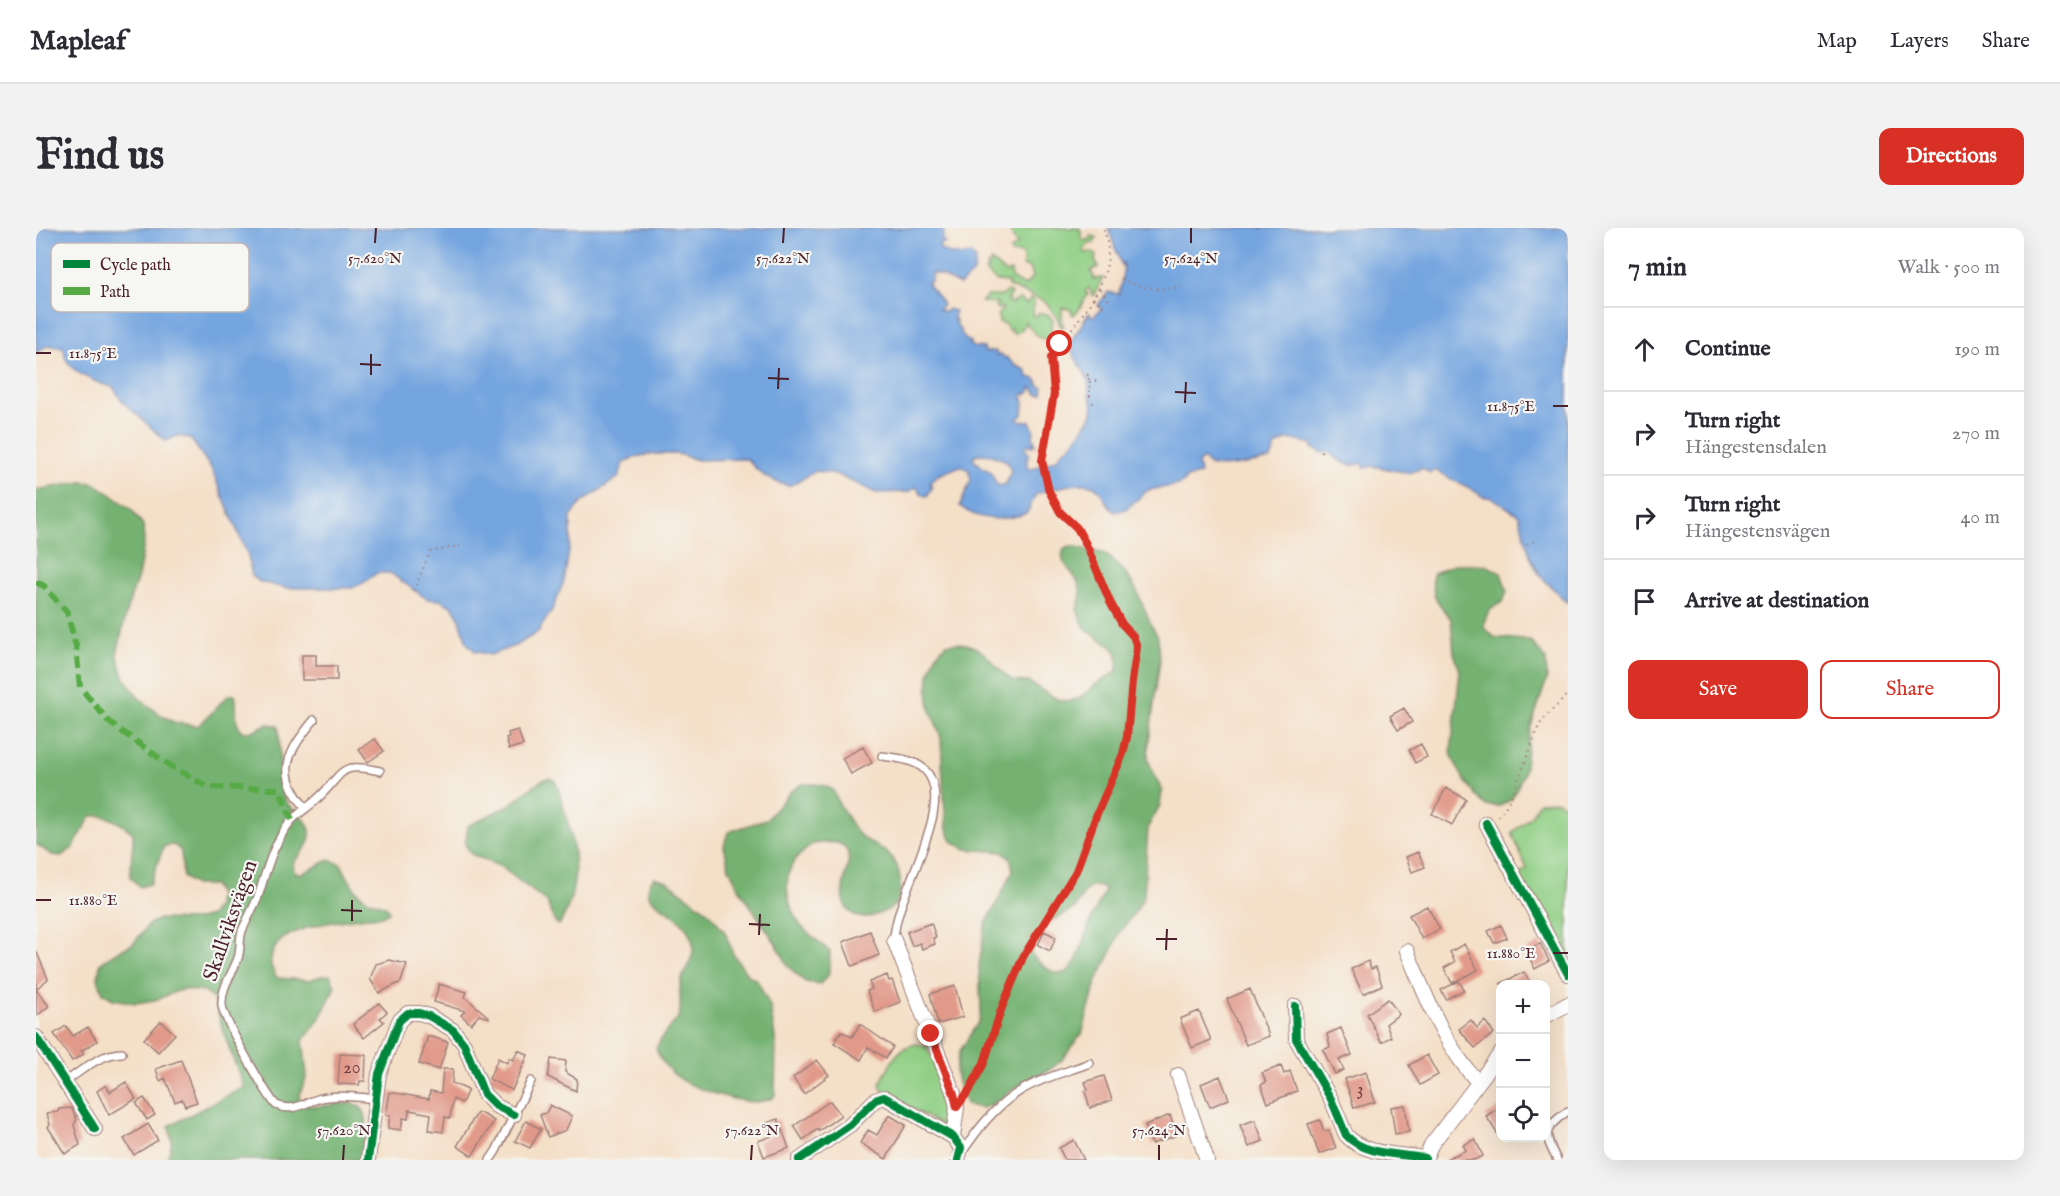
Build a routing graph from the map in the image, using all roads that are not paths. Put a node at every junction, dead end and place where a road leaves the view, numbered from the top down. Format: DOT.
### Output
graph roads {
  1 [pos="314,720"];
  2 [pos="882,756"];
  3 [pos="380,771"];
  4 [pos="305,807"];
  5 [pos="1486,823"];
  6 [pos="894,940"];
  7 [pos="1407,951"];
  8 [pos="1568,974"];
  9 [pos="1568,1004"];
  10 [pos="1295,1006"];
  11 [pos="1550,1013"];
  12 [pos="36,1037"];
  13 [pos="122,1053"];
  14 [pos="1090,1063"];
  15 [pos="1496,1063"];
  16 [pos="1179,1075"];
  17 [pos="531,1081"];
  18 [pos="65,1082"];
  19 [pos="1478,1082"];
  20 [pos="375,1099"];
  21 [pos="1568,1111"];
  22 [pos="514,1115"];
  23 [pos="95,1129"];
  24 [pos="953,1137"];
  25 [pos="959,1157"];
  26 [pos="1425,1159"];
  27 [pos="368,1160"];
  28 [pos="490,1160"];
  29 [pos="799,1160"];
  30 [pos="1207,1160"];
  31 [pos="1557,1160"];
  1 -- 4 [label="lane"];
  2 -- 6 [label="lane"];
  3 -- 4 [label="lane, Skallviksvägen"];
  4 -- 20 [label="lane, Skallviksvägen"];
  5 -- 8 [label="street"];
  6 -- 24 [label="street"];
  7 -- 19 [label="street"];
  9 -- 11 [label="street"];
  10 -- 26 [label="street"];
  12 -- 18 [label="street"];
  13 -- 18 [label="lane"];
  14 -- 25 [label="lane"];
  15 -- 19 [label="street"];
  16 -- 30 [label="street"];
  17 -- 22 [label="lane"];
  18 -- 23 [label="street"];
  19 -- 26 [label="street"];
  20 -- 22 [label="street"];
  20 -- 27 [label="street"];
  21 -- 31 [label="lane"];
  22 -- 28 [label="lane"];
  24 -- 25 [label="street"];
  24 -- 29 [label="street"];
}
